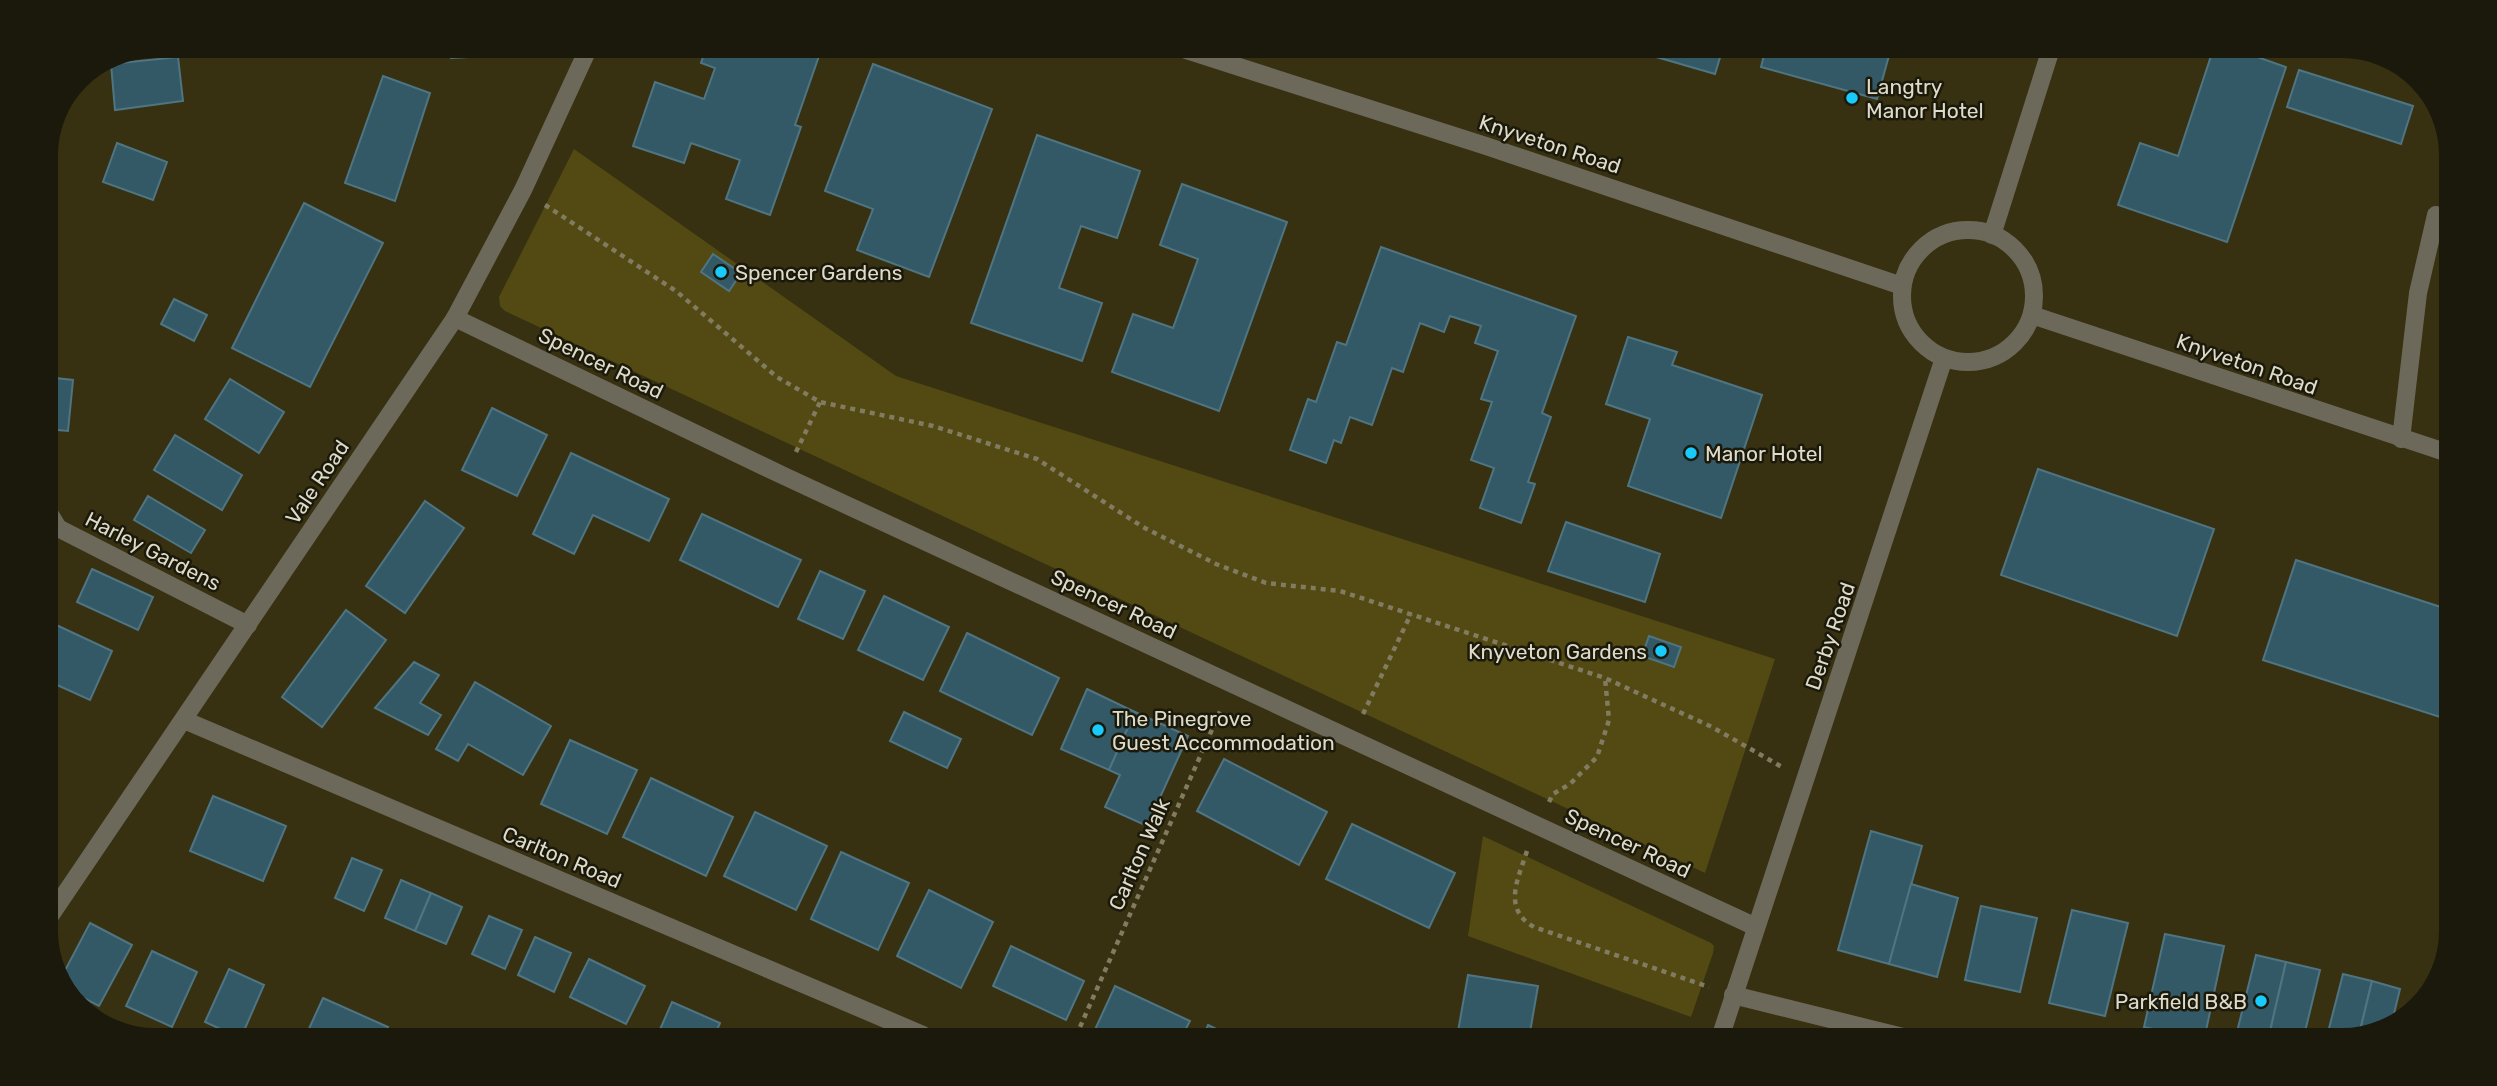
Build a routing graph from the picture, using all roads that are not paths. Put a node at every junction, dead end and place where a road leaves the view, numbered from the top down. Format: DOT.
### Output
graph roads {
  1 [pos="584,58"];
  2 [pos="1211,58"];
  3 [pos="2048,58"];
  4 [pos="2436,215"];
  5 [pos="1992,235"];
  6 [pos="1902,286"];
  7 [pos="2032,315"];
  8 [pos="455,318"];
  9 [pos="1944,358"];
  10 [pos="2401,439"];
  11 [pos="2439,450"];
  12 [pos="58,528"];
  13 [pos="247,625"];
  14 [pos="184,720"];
  15 [pos="58,904"];
  16 [pos="1756,927"];
  17 [pos="1734,995"];
  18 [pos="907,1028"];
  19 [pos="1723,1028"];
  20 [pos="1867,1028"];
  1 -- 8 [label="street, Vale Road"];
  2 -- 6 [label="street, Knyveton Road"];
  3 -- 5 [label="street"];
  4 -- 10 [label="street"];
  5 -- 6 [label="street"];
  5 -- 7 [label="street"];
  6 -- 9 [label="street"];
  7 -- 9 [label="street"];
  7 -- 10 [label="street, Knyveton Road"];
  8 -- 13 [label="street, Vale Road"];
  8 -- 16 [label="street, Spencer Road"];
  9 -- 16 [label="street, Derby Road"];
  10 -- 11 [label="street, Knyveton Road"];
  12 -- 13 [label="street, Harley Gardens"];
  13 -- 14 [label="street, Vale Road"];
  14 -- 15 [label="street, Vale Road"];
  14 -- 18 [label="street, Carlton Road"];
  16 -- 17 [label="street, Derby Road"];
  17 -- 19 [label="street, Derby Road"];
  17 -- 20 [label="street"];
}
